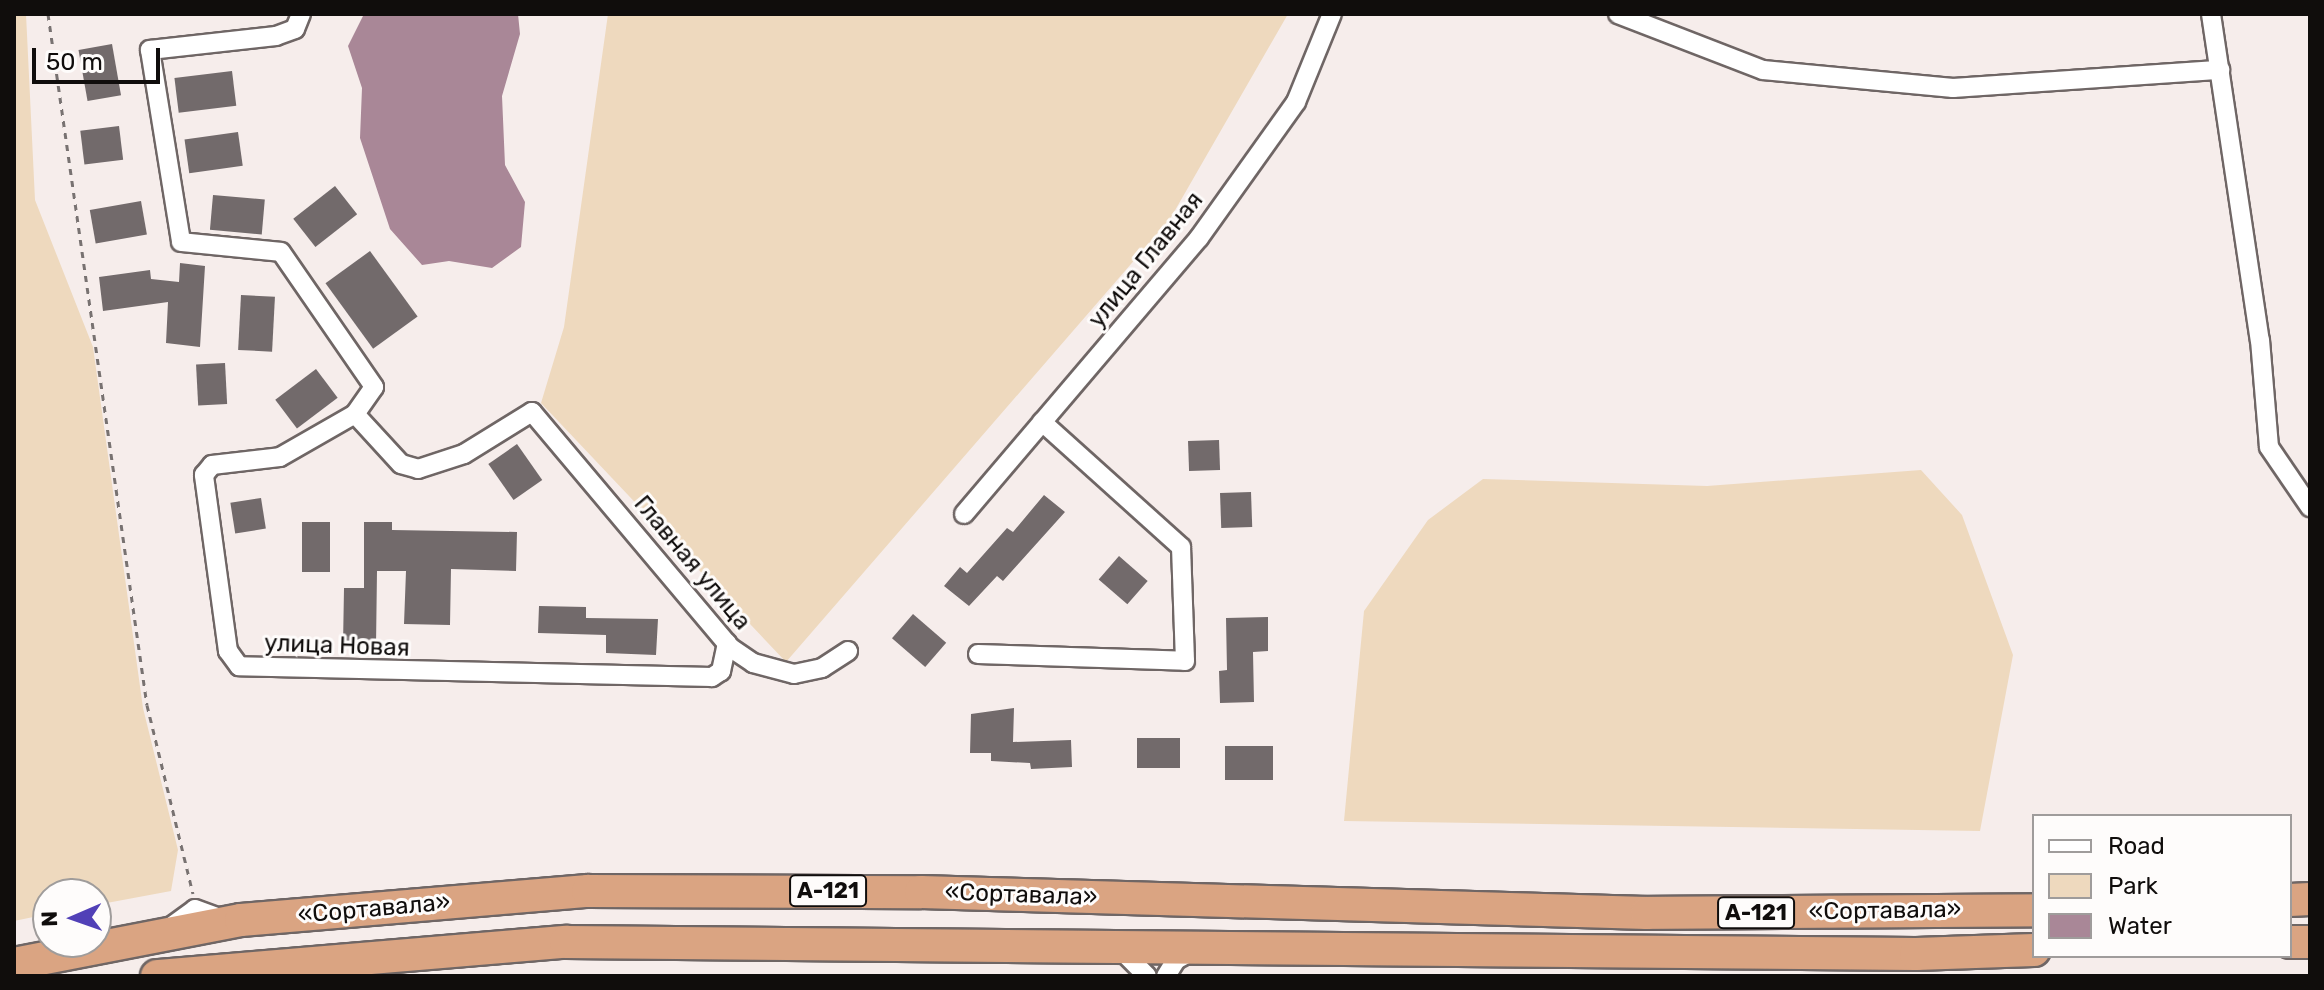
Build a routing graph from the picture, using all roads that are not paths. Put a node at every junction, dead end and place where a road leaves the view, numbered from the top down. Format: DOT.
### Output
graph roads {
  1 [pos="301,14"];
  2 [pos="1332,14"];
  3 [pos="1618,14"];
  4 [pos="2211,14"];
  5 [pos="2220,70"];
  6 [pos="355,414"];
  7 [pos="1042,422"];
  8 [pos="2310,507"];
  9 [pos="964,514"];
  10 [pos="727,643"];
  11 [pos="848,651"];
  12 [pos="978,654"];
  13 [pos="2032,910"];
  14 [pos="241,920"];
  15 [pos="157,936"];
  16 [pos="1118,947"];
  17 [pos="1198,948"];
  18 [pos="2032,950"];
  19 [pos="14,964"];
  20 [pos="157,976"];
  21 [pos="1147,976"];
  22 [pos="1166,976"];
  1 -- 6 [label="street"];
  2 -- 7 [label="street, улица Главная"];
  3 -- 5 [label="street"];
  4 -- 5 [label="street"];
  5 -- 8 [label="street"];
  6 -- 10 [label="street, Главная улица"];
  6 -- 10 [label="street, улица Новая"];
  7 -- 9 [label="street, улица Главная"];
  7 -- 12 [label="street"];
  10 -- 11 [label="street, Главная улица"];
  13 -- 14 [label="highway, «Сортавала» / А-121"];
  14 -- 15 [label="highway, «Сортавала» / А-121"];
  14 -- 15 [label="street"];
  15 -- 19 [label="highway, «Сортавала» / А-121"];
  16 -- 17 [label="highway, «Сортавала» / А-121"];
  16 -- 20 [label="highway, «Сортавала» / А-121"];
  16 -- 21 [label="street"];
  17 -- 18 [label="highway, «Сортавала» / А-121"];
  17 -- 22 [label="street"];
}
